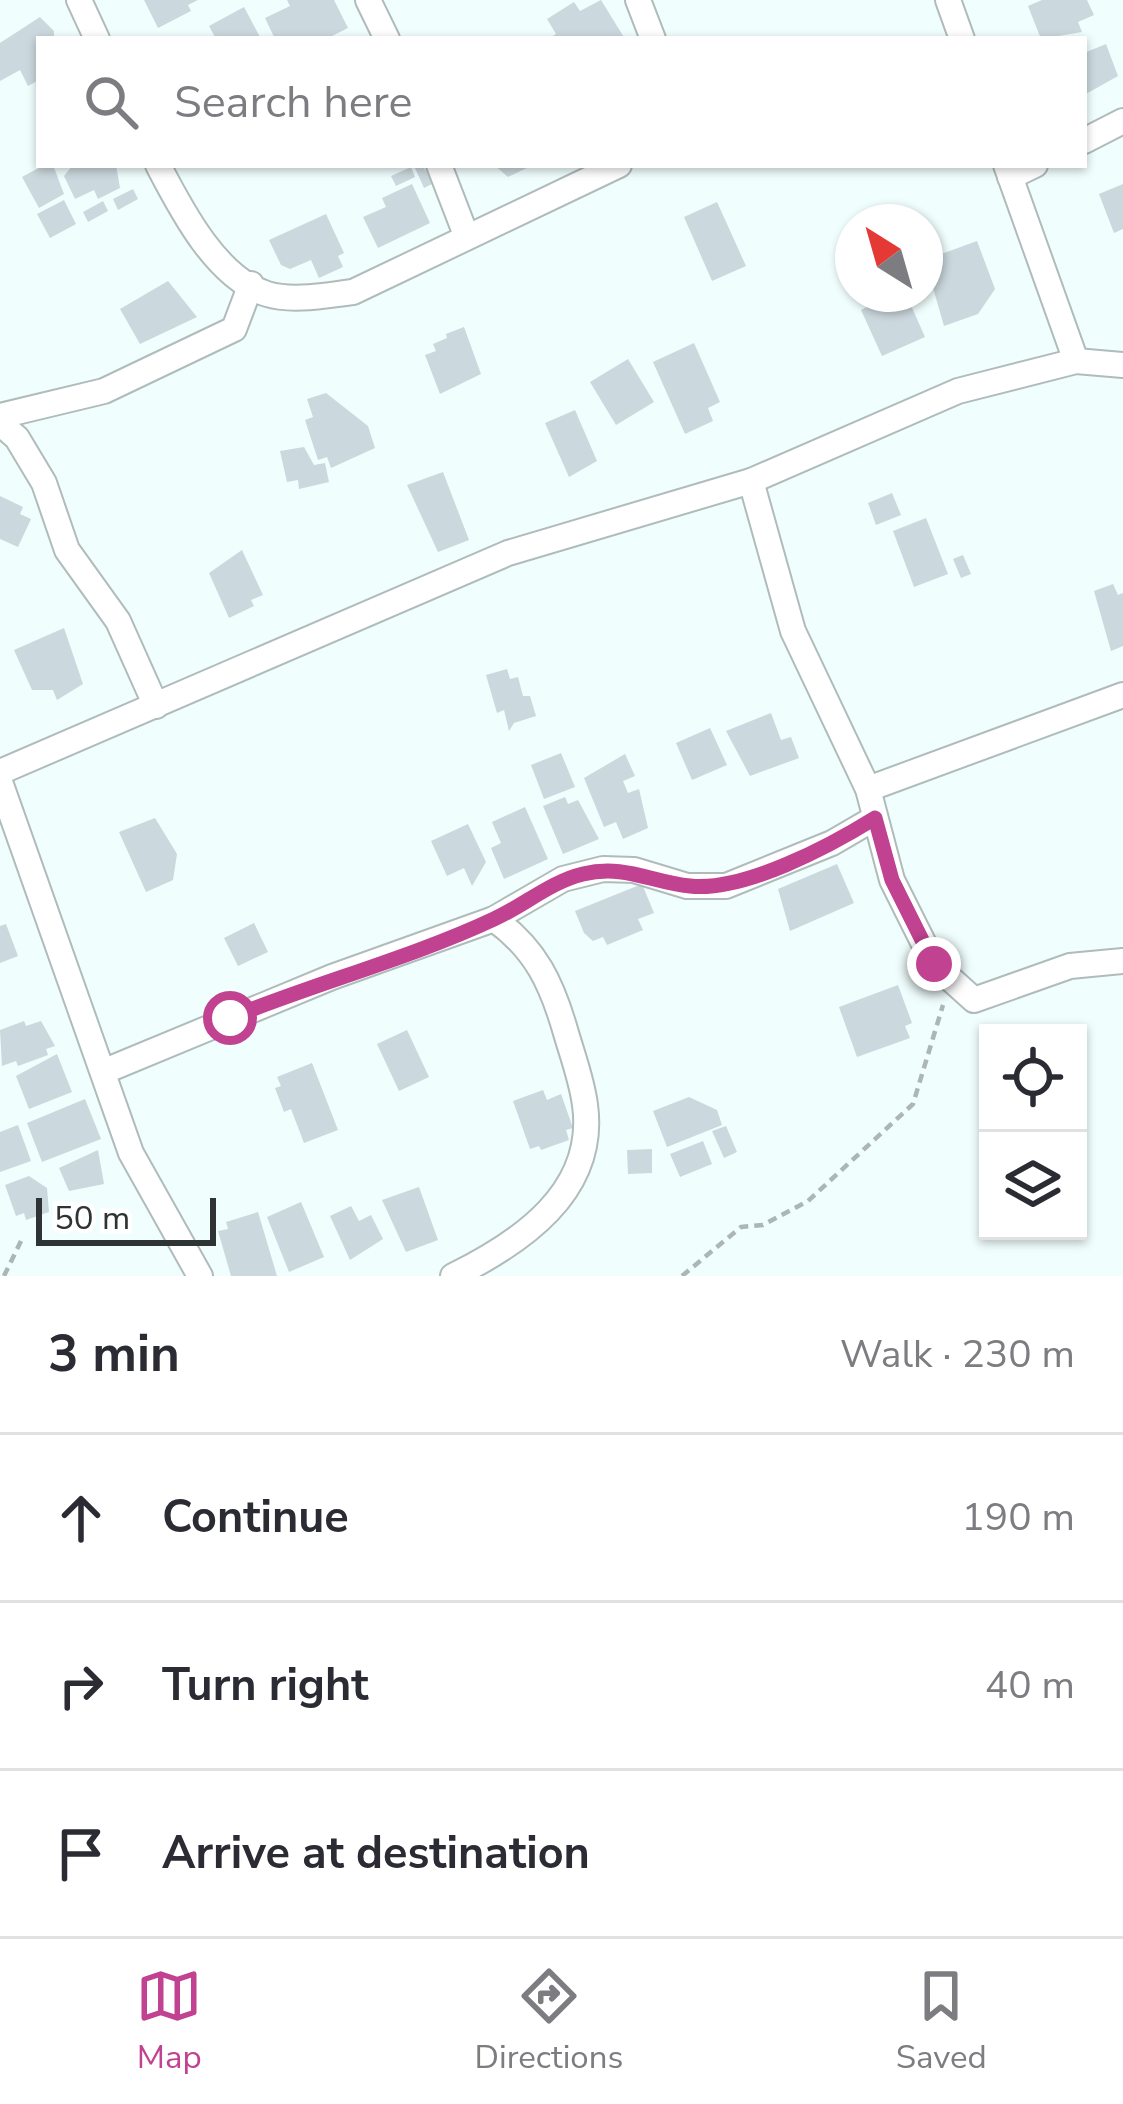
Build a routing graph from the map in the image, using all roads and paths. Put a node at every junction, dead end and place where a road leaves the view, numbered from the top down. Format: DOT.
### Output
graph roads {
  1 [pos="79,0"];
  2 [pos="368,0"];
  3 [pos="638,0"];
  4 [pos="948,0"];
  5 [pos="96,36"];
  6 [pos="386,36"];
  7 [pos="652,36"];
  8 [pos="961,36"];
  9 [pos="1123,121"];
  10 [pos="1087,139"];
  11 [pos="160,168"];
  12 [pos="440,168"];
  13 [pos="612,168"];
  14 [pos="1008,171"];
  15 [pos="466,235"];
  16 [pos="251,284"];
  17 [pos="1076,361"];
  18 [pos="1123,364"];
  19 [pos="0,420"];
  20 [pos="751,482"];
  21 [pos="1123,695"];
  22 [pos="156,706"];
  23 [pos="0,772"];
  24 [pos="0,782"];
  25 [pos="868,789"];
  26 [pos="875,818"];
  27 [pos="494,919"];
  28 [pos="1123,961"];
  29 [pos="951,983"];
  30 [pos="105,1071"];
  31 [pos="21,1241"];
  32 [pos="4,1276"];
  33 [pos="200,1276"];
  34 [pos="453,1276"];
  35 [pos="682,1276"];
  1 -- 5 [label="street"];
  2 -- 6 [label="street"];
  3 -- 7 [label="street"];
  4 -- 8 [label="street"];
  9 -- 10 [label="street"];
  11 -- 16 [label="street"];
  12 -- 15 [label="street"];
  13 -- 15 [label="street"];
  14 -- 17 [label="street"];
  15 -- 16 [label="street"];
  16 -- 19 [label="street"];
  17 -- 18 [label="street"];
  17 -- 20 [label="street"];
  19 -- 22 [label="street"];
  20 -- 22 [label="street"];
  20 -- 25 [label="street"];
  21 -- 25 [label="street"];
  22 -- 23 [label="street"];
  24 -- 30 [label="street"];
  25 -- 26 [label="street"];
  26 -- 27 [label="street"];
  26 -- 29 [label="street"];
  27 -- 30 [label="street"];
  27 -- 34 [label="street"];
  28 -- 29 [label="street"];
  29 -- 35 [label="path"];
  30 -- 33 [label="street"];
  31 -- 32 [label="path"];
}
